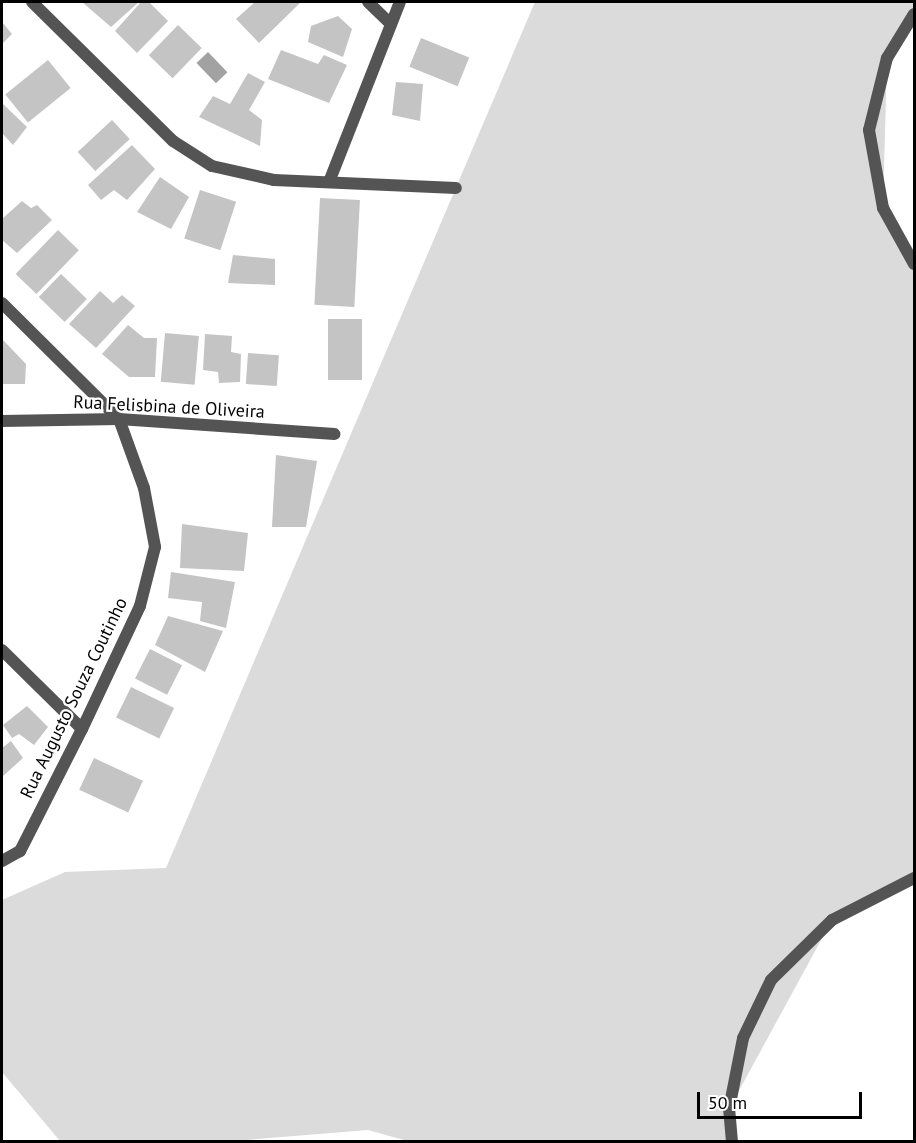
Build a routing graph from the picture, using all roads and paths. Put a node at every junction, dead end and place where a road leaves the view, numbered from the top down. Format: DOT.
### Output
graph roads {
  1 [pos="32,2"];
  2 [pos="368,2"];
  3 [pos="399,2"];
  4 [pos="915,14"];
  5 [pos="390,24"];
  6 [pos="329,182"];
  7 [pos="456,188"];
  8 [pos="915,264"];
  9 [pos="2,303"];
  10 [pos="119,419"];
  11 [pos="2,421"];
  12 [pos="334,434"];
  13 [pos="2,650"];
  14 [pos="82,729"];
  15 [pos="2,861"];
  16 [pos="915,878"];
  17 [pos="732,1142"];
  1 -- 6 [label="street"];
  2 -- 5 [label="street"];
  3 -- 5 [label="street"];
  4 -- 8 [label="street"];
  5 -- 6 [label="street"];
  6 -- 7 [label="street"];
  9 -- 10 [label="street, Rua Augusto Souza Coutinho"];
  10 -- 11 [label="street, Rua Felisbina de Oliveira"];
  10 -- 12 [label="street, Rua Felisbina de Oliveira"];
  10 -- 14 [label="street, Rua Augusto Souza Coutinho"];
  13 -- 14 [label="street"];
  14 -- 15 [label="street, Rua Augusto Souza Coutinho"];
  16 -- 17 [label="street"];
}
